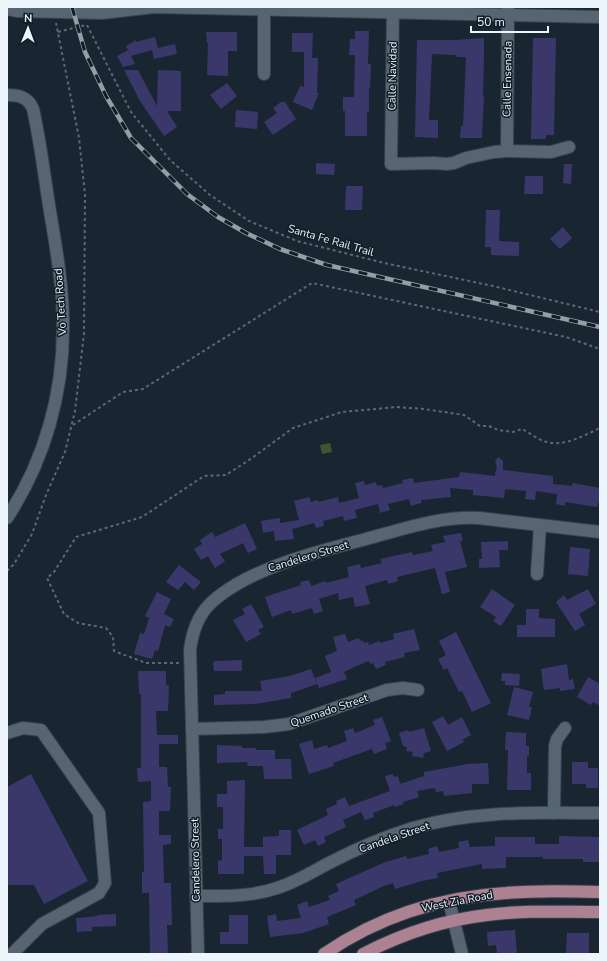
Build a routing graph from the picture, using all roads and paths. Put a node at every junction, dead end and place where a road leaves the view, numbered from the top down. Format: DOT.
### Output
graph roads {
  1 [pos="154,7"];
  2 [pos="7,9"];
  3 [pos="268,9"];
  4 [pos="393,9"];
  5 [pos="508,11"];
  6 [pos="600,17"];
  7 [pos="58,32"];
  8 [pos="264,74"];
  9 [pos="7,95"];
  10 [pos="569,147"];
  11 [pos="507,151"];
  12 [pos="600,312"];
  13 [pos="600,349"];
  14 [pos="72,426"];
  15 [pos="600,428"];
  16 [pos="7,518"];
  17 [pos="540,525"];
  18 [pos="600,532"];
  19 [pos="537,574"];
  20 [pos="190,663"];
  21 [pos="418,690"];
  22 [pos="565,728"];
  23 [pos="192,729"];
  24 [pos="7,733"];
  25 [pos="554,813"];
  26 [pos="600,813"];
  27 [pos="600,892"];
  28 [pos="196,896"];
  29 [pos="449,900"];
  30 [pos="600,912"];
  31 [pos="454,920"];
  32 [pos="12,954"];
  33 [pos="198,954"];
  34 [pos="324,954"];
  35 [pos="363,954"];
  36 [pos="462,954"];
  1 -- 2 [label="street"];
  1 -- 3 [label="street"];
  3 -- 4 [label="street"];
  3 -- 8 [label="street"];
  4 -- 5 [label="street"];
  4 -- 11 [label="street, Calle Navidad"];
  5 -- 6 [label="street"];
  5 -- 11 [label="street, Calle Ensenada"];
  7 -- 12 [label="path, Santa Fe Rail Trail"];
  9 -- 16 [label="street, Vo Tech Road"];
  10 -- 11 [label="street"];
  13 -- 14 [label="path"];
  15 -- 20 [label="path"];
  17 -- 18 [label="street, Candelero Street"];
  17 -- 19 [label="street"];
  17 -- 20 [label="street, Candelero Street"];
  20 -- 23 [label="street, Candelero Street"];
  21 -- 23 [label="street, Quemado Street"];
  22 -- 25 [label="street"];
  23 -- 28 [label="street, Candelero Street"];
  24 -- 32 [label="street"];
  25 -- 26 [label="street, Candela Street"];
  25 -- 28 [label="street, Candela Street"];
  27 -- 29 [label="main road, West Zia Road"];
  28 -- 33 [label="street, Candelero Street"];
  29 -- 31 [label="street"];
  29 -- 34 [label="main road, West Zia Road"];
  30 -- 31 [label="main road, West Zia Road"];
  31 -- 35 [label="main road, West Zia Road"];
  31 -- 36 [label="street"];
}
